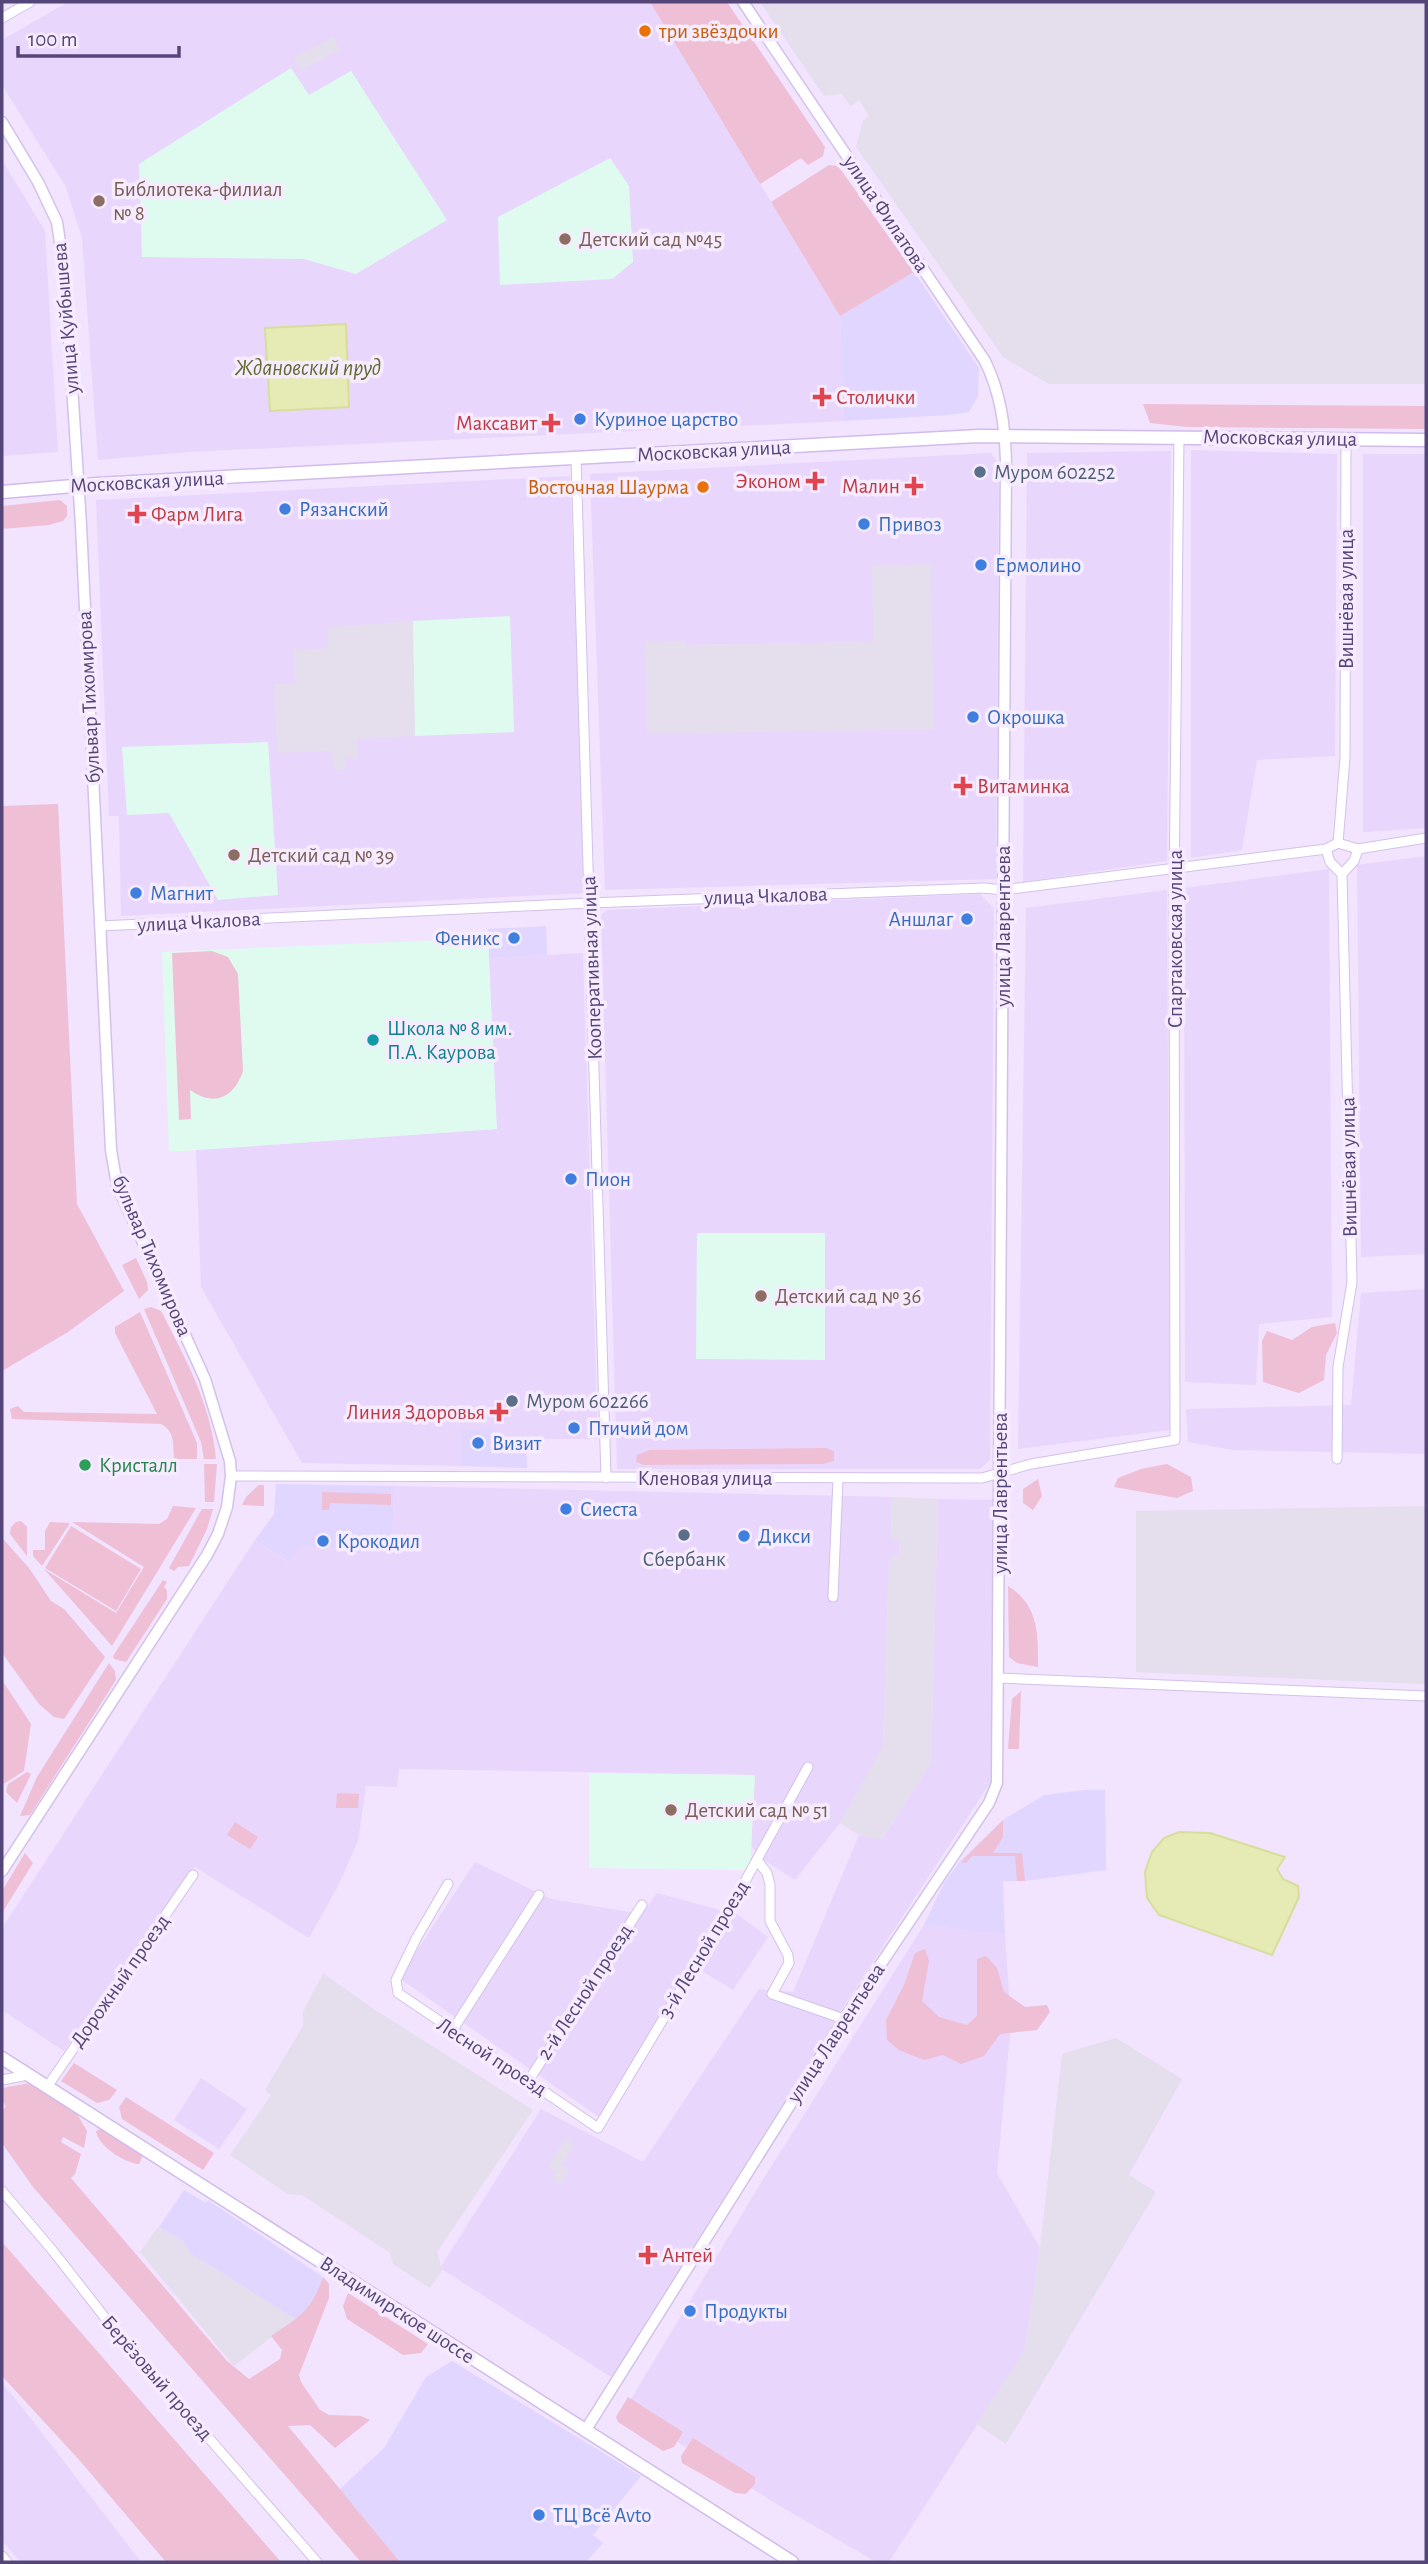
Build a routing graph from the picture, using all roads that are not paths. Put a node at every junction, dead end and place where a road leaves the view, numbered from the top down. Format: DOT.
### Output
graph roads {
  1 [pos="30,2"];
  2 [pos="743,2"];
  3 [pos="2,18"];
  4 [pos="2,122"];
  5 [pos="1005,436"];
  6 [pos="1178,437"];
  7 [pos="1346,439"];
  8 [pos="1426,440"];
  9 [pos="576,458"];
  10 [pos="78,486"];
  11 [pos="2,492"];
  12 [pos="1426,838"];
  13 [pos="1338,843"];
  14 [pos="1326,849"];
  15 [pos="1358,849"];
  16 [pos="1175,869"];
  17 [pos="1342,874"];
  18 [pos="1003,890"];
  19 [pos="590,903"];
  20 [pos="100,926"];
  21 [pos="1175,1440"];
  22 [pos="1337,1459"];
  23 [pos="1000,1473"];
  24 [pos="231,1476"];
  25 [pos="606,1478"];
  26 [pos="838,1479"];
  27 [pos="834,1597"];
  28 [pos="999,1678"];
  29 [pos="1426,1696"];
  30 [pos="808,1767"];
  31 [pos="757,1860"];
  32 [pos="2,1871"];
  33 [pos="193,1875"];
  34 [pos="448,1884"];
  35 [pos="539,1895"];
  36 [pos="642,1905"];
  37 [pos="844,2019"];
  38 [pos="452,2031"];
  39 [pos="2,2058"];
  40 [pos="29,2075"];
  41 [pos="2,2080"];
  42 [pos="529,2080"];
  43 [pos="47,2087"];
  44 [pos="598,2128"];
  45 [pos="2,2191"];
  46 [pos="585,2431"];
  47 [pos="2,2556"];
  48 [pos="7,2562"];
  49 [pos="317,2562"];
  50 [pos="792,2562"];
  1 -- 3 [label="street"];
  2 -- 5 [label="street, улица Филатова"];
  4 -- 10 [label="street, улица Куйбышева"];
  5 -- 6 [label="main road, Московская улица"];
  5 -- 9 [label="main road, Московская улица"];
  5 -- 18 [label="street, улица Лаврентьева"];
  6 -- 7 [label="main road, Московская улица"];
  6 -- 16 [label="street, Спартаковская улица"];
  7 -- 8 [label="main road, Московская улица"];
  7 -- 13 [label="street, Вишнёвая улица"];
  9 -- 10 [label="main road, Московская улица"];
  9 -- 19 [label="street, Кооперативная улица"];
  10 -- 11 [label="main road, Московская улица"];
  10 -- 20 [label="street, бульвар Тихомирова"];
  12 -- 15 [label="street"];
  13 -- 14 [label="street, улица Чкалова"];
  13 -- 15 [label="street"];
  14 -- 16 [label="street, улица Чкалова"];
  14 -- 17 [label="street"];
  15 -- 17 [label="street"];
  16 -- 18 [label="street, улица Чкалова"];
  16 -- 21 [label="street, Спартаковская улица"];
  17 -- 22 [label="street, Вишнёвая улица"];
  18 -- 19 [label="street, улица Чкалова"];
  18 -- 23 [label="street, улица Лаврентьева"];
  19 -- 20 [label="street, улица Чкалова"];
  19 -- 25 [label="street, Кооперативная улица"];
  20 -- 24 [label="street, бульвар Тихомирова"];
  21 -- 23 [label="street, Кленовая улица"];
  23 -- 26 [label="street, Кленовая улица"];
  23 -- 28 [label="street, улица Лаврентьева"];
  24 -- 25 [label="street, Кленовая улица"];
  24 -- 32 [label="street, бульвар Тихомирова"];
  25 -- 26 [label="street, Кленовая улица"];
  26 -- 27 [label="street"];
  28 -- 29 [label="street"];
  28 -- 37 [label="street, улица Лаврентьева"];
  30 -- 31 [label="street, 3-й Лесной проезд"];
  31 -- 37 [label="street"];
  31 -- 44 [label="street, 3-й Лесной проезд"];
  33 -- 43 [label="street, Дорожный проезд"];
  34 -- 38 [label="street, Лесной проезд"];
  35 -- 38 [label="street"];
  36 -- 42 [label="street, 2-й Лесной проезд"];
  37 -- 46 [label="street, улица Лаврентьева"];
  38 -- 42 [label="street, Лесной проезд"];
  39 -- 40 [label="main road, Владимирское шоссе"];
  40 -- 41 [label="street"];
  40 -- 43 [label="main road, Владимирское шоссе"];
  42 -- 44 [label="street, Лесной проезд"];
  43 -- 46 [label="main road, Владимирское шоссе"];
  45 -- 49 [label="street, Берёзовый проезд"];
  46 -- 50 [label="main road, Владимирское шоссе"];
  47 -- 48 [label="street"];
}
